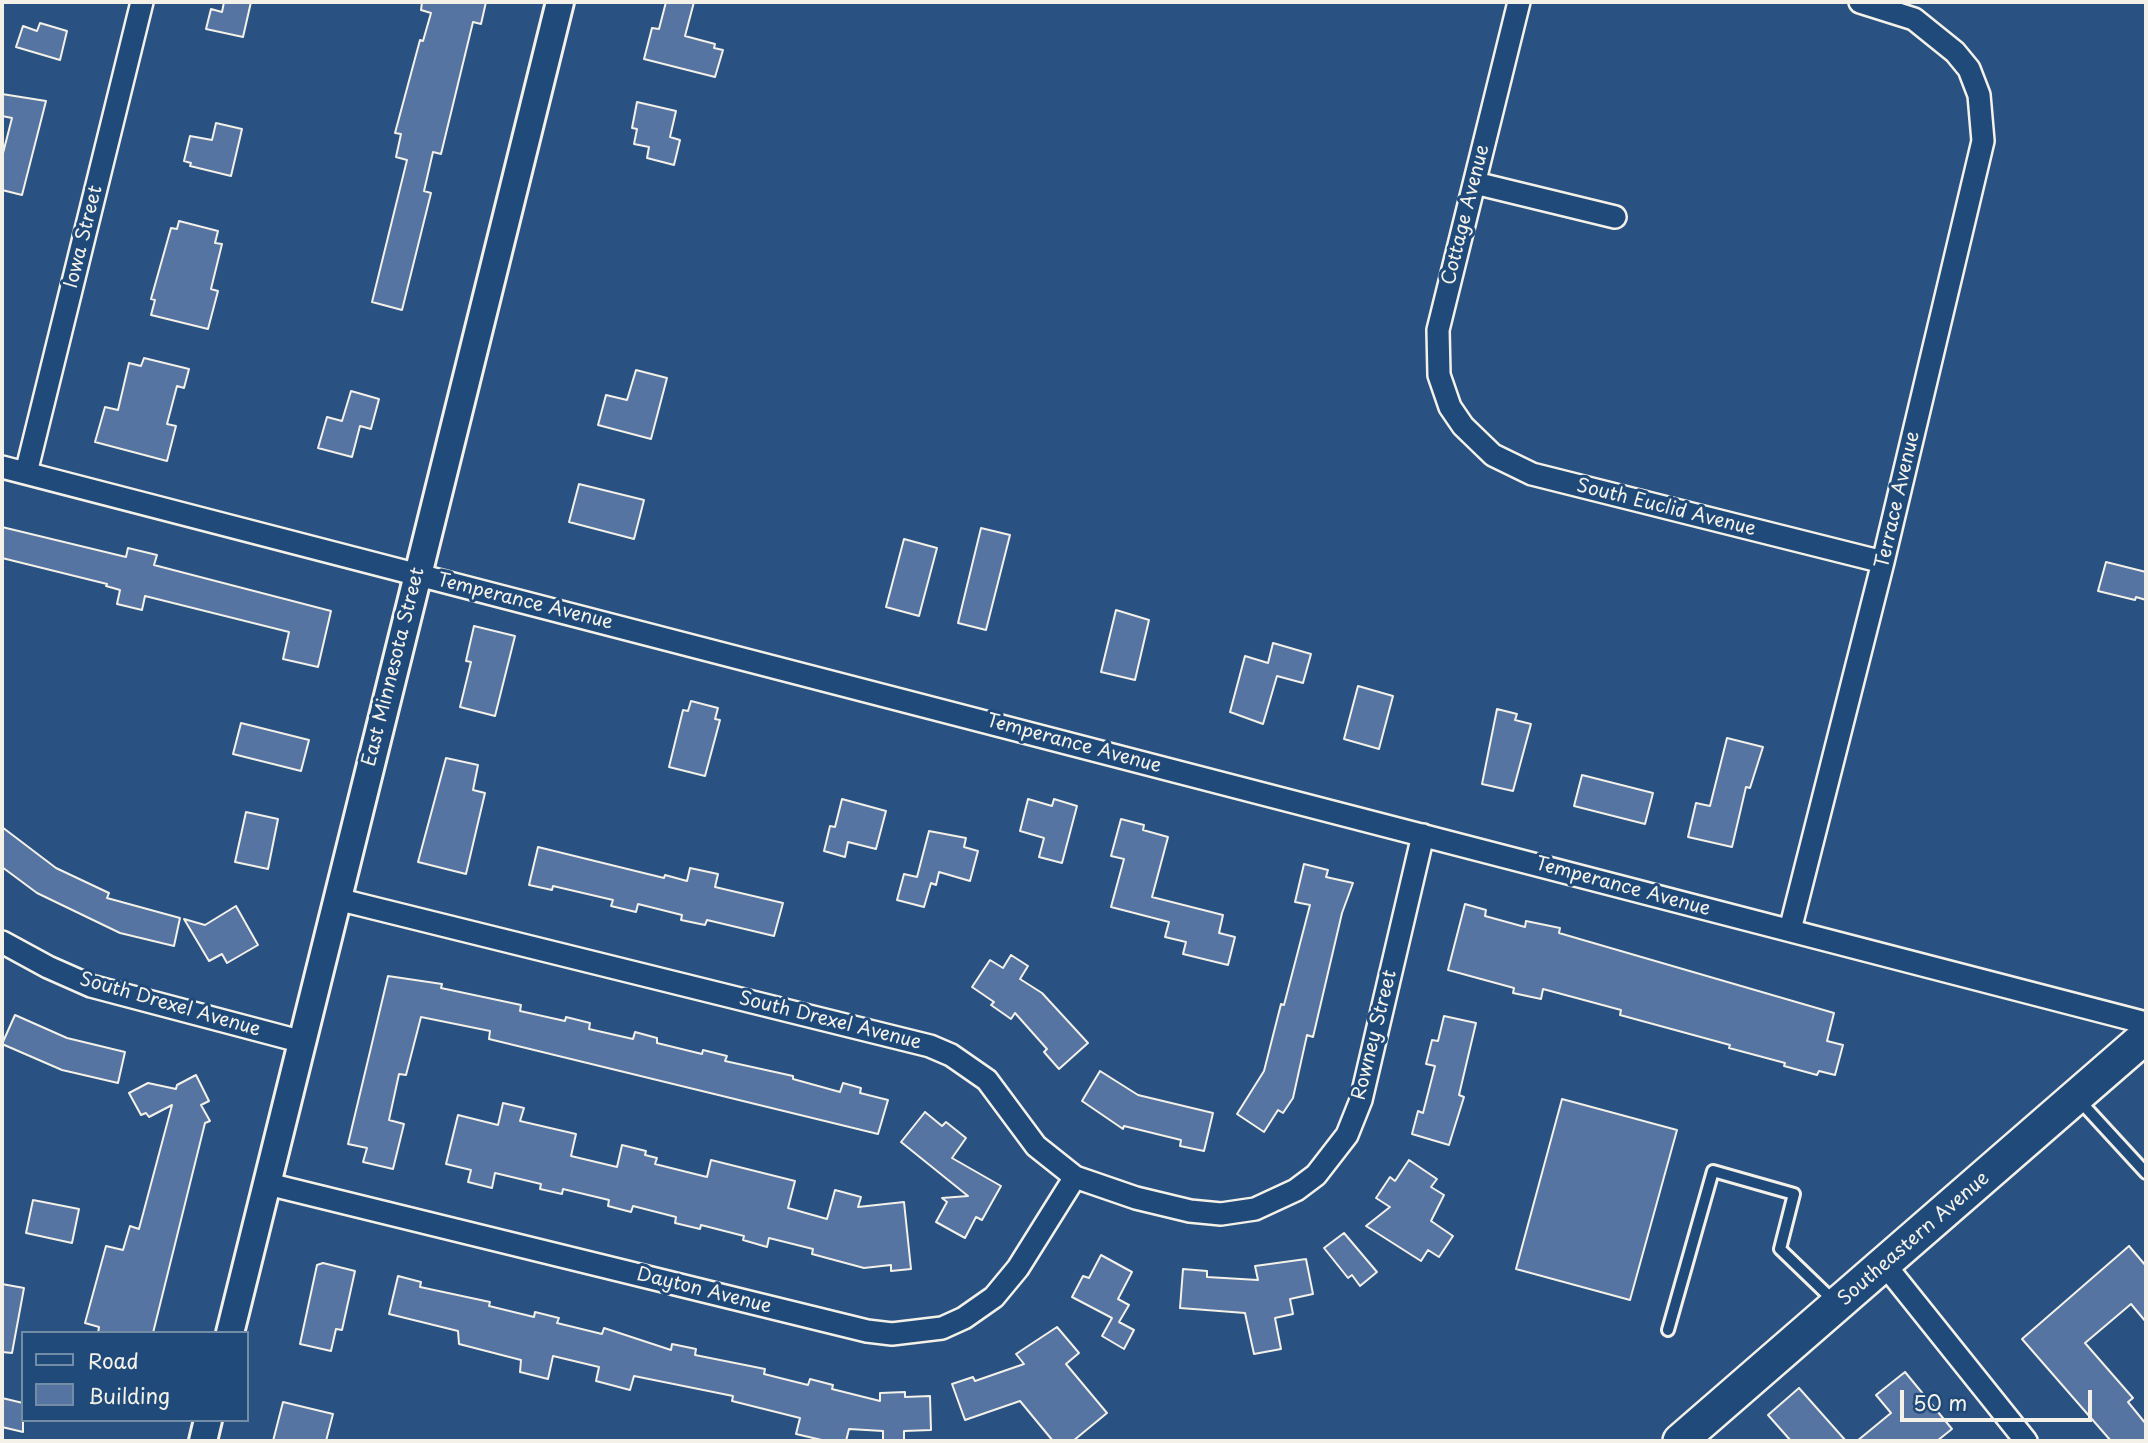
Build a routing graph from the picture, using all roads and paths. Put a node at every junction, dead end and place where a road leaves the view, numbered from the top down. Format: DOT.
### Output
graph roads {
  1 [pos="142,2"];
  2 [pos="560,2"];
  3 [pos="1519,2"];
  4 [pos="1860,2"];
  5 [pos="1475,183"];
  6 [pos="1615,217"];
  7 [pos="1463,426"];
  8 [pos="2,467"];
  9 [pos="26,473"];
  10 [pos="1883,562"];
  11 [pos="417,575"];
  12 [pos="1423,835"];
  13 [pos="337,899"];
  14 [pos="1790,930"];
  15 [pos="2,942"];
  16 [pos="2146,1023"];
  17 [pos="2146,1036"];
  18 [pos="303,1042"];
  19 [pos="2076,1097"];
  20 [pos="2146,1174"];
  21 [pos="1075,1177"];
  22 [pos="268,1184"];
  23 [pos="1273,1201"];
  24 [pos="1885,1265"];
  25 [pos="1838,1305"];
  26 [pos="1668,1330"];
  27 [pos="231,1331"];
  28 [pos="208,1422"];
  29 [pos="203,1441"];
  30 [pos="1680,1441"];
  31 [pos="2026,1441"];
  1 -- 9 [label="street, Iowa Street"];
  2 -- 11 [label="street, East Minnesota Street"];
  3 -- 5 [label="street, Cottage Avenue"];
  4 -- 10 [label="street, Terrace Avenue"];
  5 -- 6 [label="street"];
  5 -- 7 [label="street, Cottage Avenue"];
  7 -- 10 [label="street, South Euclid Avenue"];
  8 -- 9 [label="street, Temperance Avenue"];
  9 -- 11 [label="street, Temperance Avenue"];
  10 -- 14 [label="street, Terrace Avenue"];
  11 -- 12 [label="street, Temperance Avenue"];
  11 -- 13 [label="street, East Minnesota Street"];
  12 -- 14 [label="street, Temperance Avenue"];
  12 -- 23 [label="street, Rowney Street"];
  13 -- 18 [label="street, East Minnesota Street"];
  13 -- 21 [label="street, South Drexel Avenue"];
  14 -- 16 [label="street, Temperance Avenue"];
  15 -- 18 [label="street, South Drexel Avenue"];
  17 -- 19 [label="main road, Southeastern Avenue"];
  18 -- 22 [label="street, East Minnesota Street"];
  19 -- 20 [label="lane"];
  19 -- 24 [label="main road, Southeastern Avenue"];
  21 -- 22 [label="street, Dayton Avenue"];
  21 -- 23 [label="street, South Drexel Avenue"];
  22 -- 27 [label="street, East Minnesota Street"];
  24 -- 25 [label="main road, Southeastern Avenue"];
  24 -- 31 [label="street"];
  25 -- 26 [label="lane"];
  25 -- 30 [label="main road, Southeastern Avenue"];
  28 -- 29 [label="street"];
}
